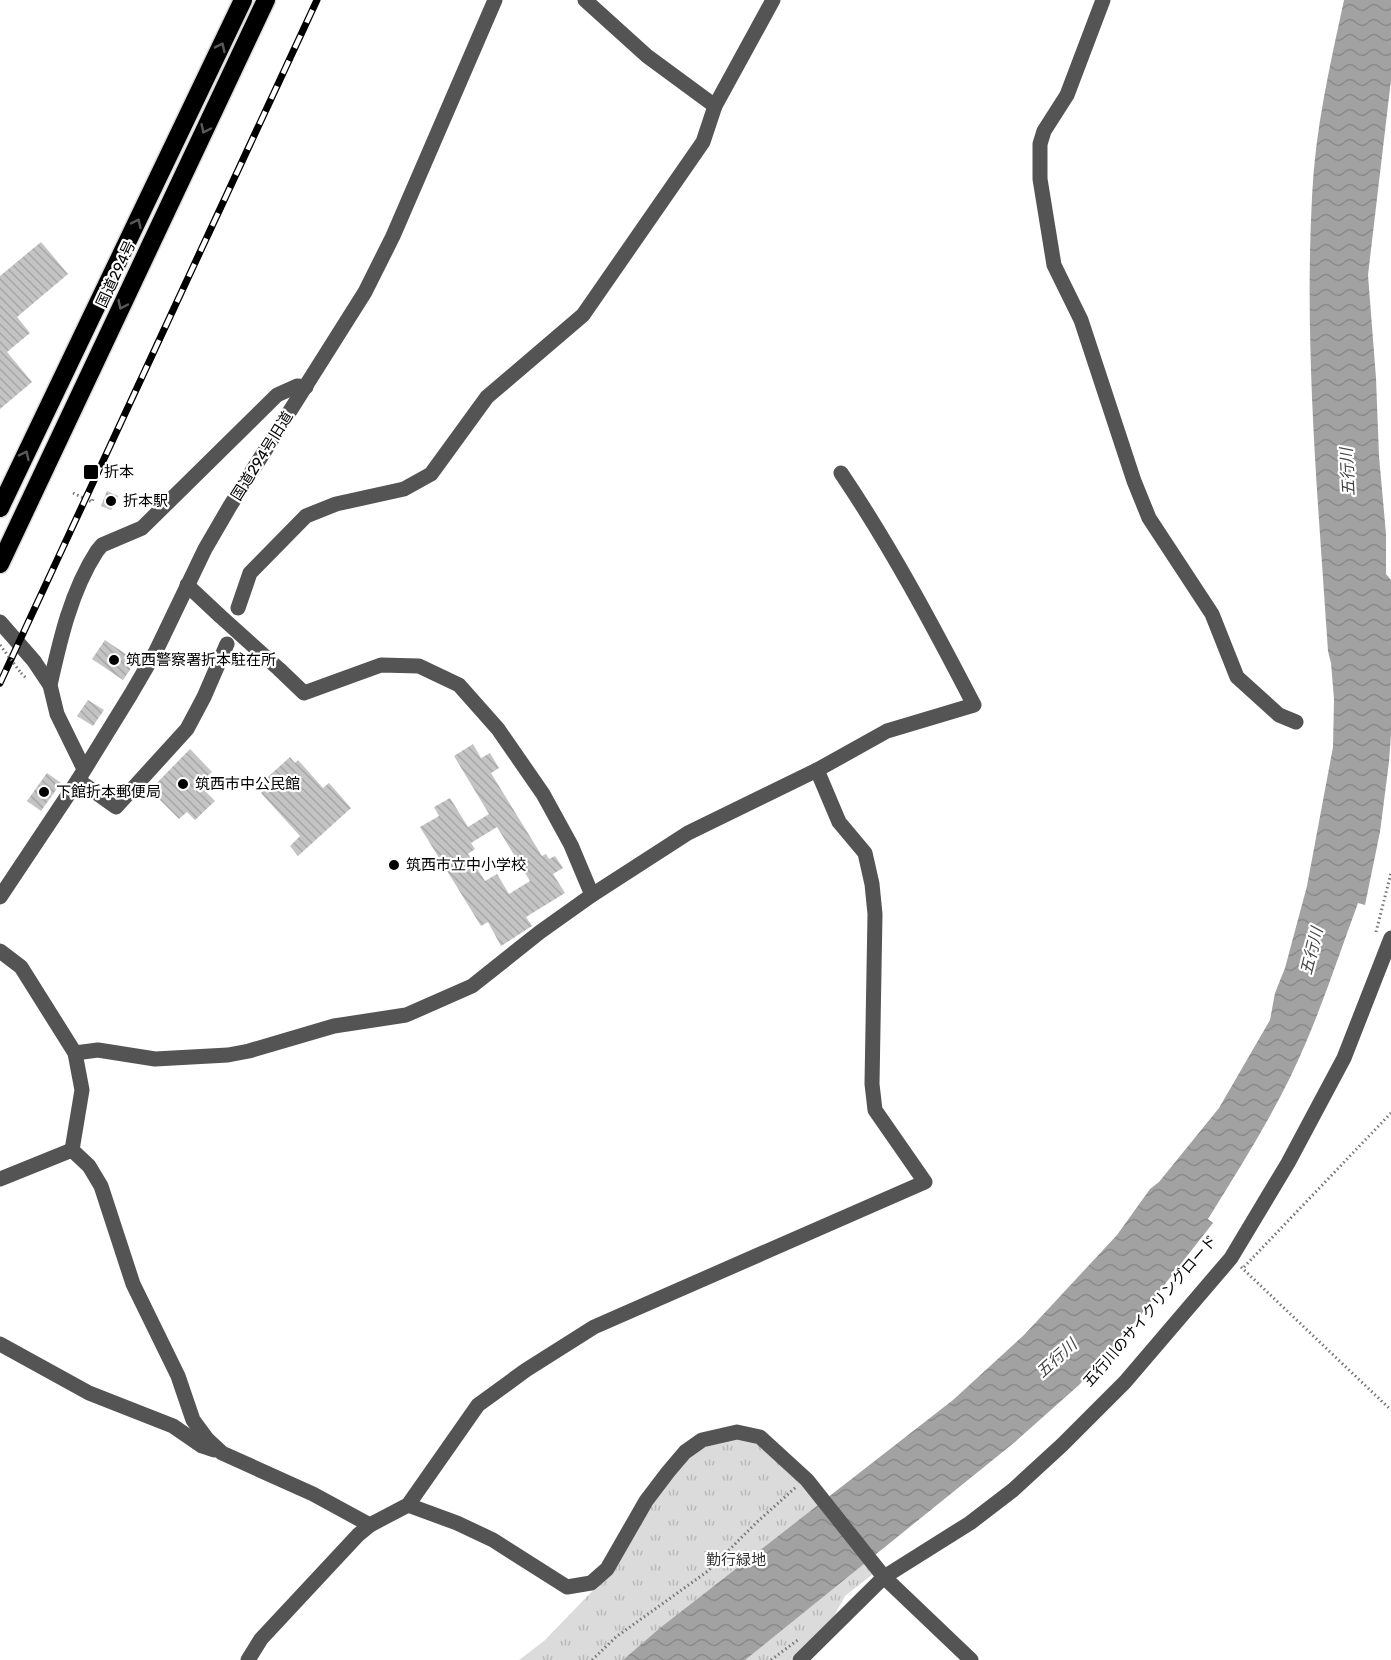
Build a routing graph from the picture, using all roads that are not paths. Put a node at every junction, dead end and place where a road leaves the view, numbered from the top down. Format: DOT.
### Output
graph roads {
  1 [pos="243,0"];
  2 [pos="266,0"];
  3 [pos="495,0"];
  4 [pos="585,0"];
  5 [pos="773,0"];
  6 [pos="1103,0"];
  7 [pos="715,106"];
  8 [pos="306,387"];
  9 [pos="841,473"];
  10 [pos="0,508"];
  11 [pos="0,564"];
  12 [pos="187,585"];
  13 [pos="238,608"];
  14 [pos="0,622"];
  15 [pos="227,644"];
  16 [pos="50,686"];
  17 [pos="1296,722"];
  18 [pos="817,770"];
  19 [pos="81,774"];
  20 [pos="592,895"];
  21 [pos="0,897"];
  22 [pos="1391,938"];
  23 [pos="0,951"];
  24 [pos="75,1053"];
  25 [pos="72,1150"];
  26 [pos="0,1179"];
  27 [pos="0,1344"];
  28 [pos="222,1453"];
  29 [pos="408,1505"];
  30 [pos="370,1525"];
  31 [pos="881,1574"];
  32 [pos="248,1660"];
  33 [pos="800,1660"];
  34 [pos="971,1660"];
  10 -- 1 [label="highway, 国道294号, one-way"];
  2 -- 11 [label="highway, 国道294号, one-way"];
  3 -- 8 [label="street, 国道294号旧道"];
  4 -- 7 [label="street"];
  5 -- 7 [label="street"];
  6 -- 17 [label="street"];
  7 -- 13 [label="street"];
  8 -- 12 [label="street, 国道294号旧道"];
  8 -- 16 [label="street"];
  9 -- 18 [label="street"];
  12 -- 19 [label="street, 国道294号旧道"];
  12 -- 20 [label="street, bridge"];
  14 -- 16 [label="street"];
  15 -- 19 [label="street"];
  16 -- 19 [label="street"];
  18 -- 20 [label="street"];
  18 -- 29 [label="street"];
  19 -- 21 [label="street, 国道294号旧道"];
  20 -- 24 [label="street"];
  22 -- 31 [label="street"];
  23 -- 24 [label="street"];
  24 -- 25 [label="street"];
  25 -- 26 [label="street"];
  25 -- 28 [label="street"];
  27 -- 28 [label="street"];
  28 -- 30 [label="street"];
  29 -- 30 [label="street"];
  29 -- 31 [label="street"];
  30 -- 32 [label="street"];
  31 -- 33 [label="street"];
  31 -- 34 [label="street"];
}
